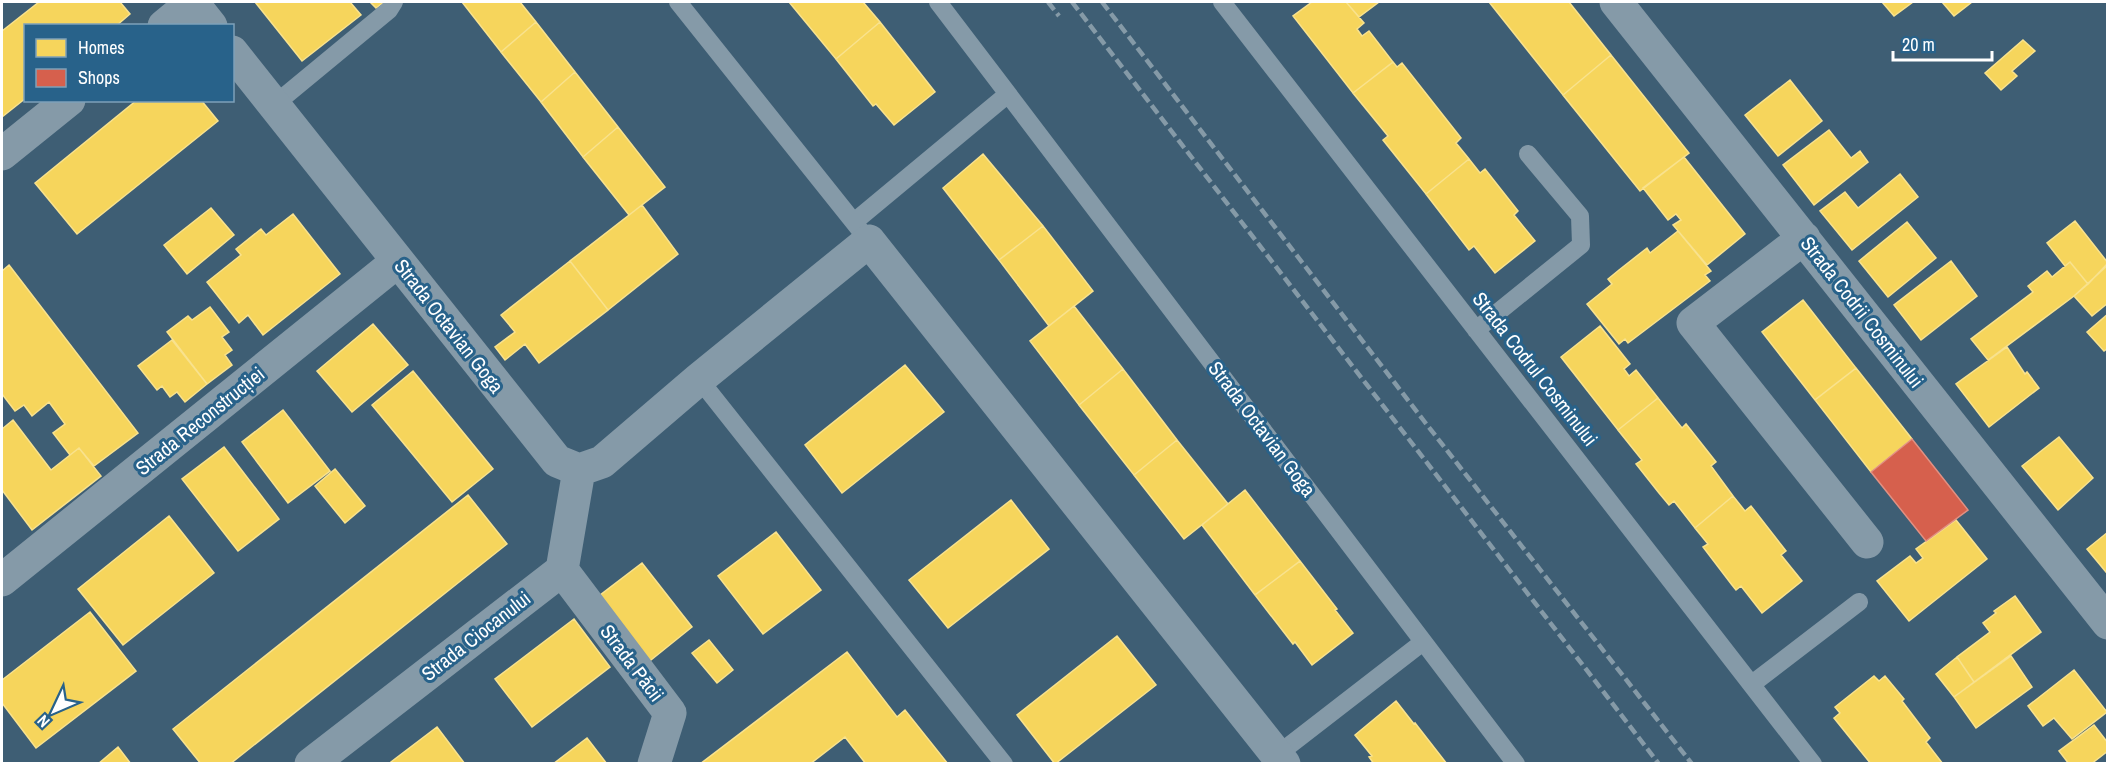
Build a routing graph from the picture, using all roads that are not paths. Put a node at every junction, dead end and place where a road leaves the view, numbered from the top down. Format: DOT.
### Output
graph roads {
  1 [pos="394,2"];
  2 [pos="678,2"];
  3 [pos="938,2"];
  4 [pos="1222,2"];
  5 [pos="1616,2"];
  6 [pos="199,10"];
  7 [pos="168,24"];
  8 [pos="234,55"];
  9 [pos="1008,94"];
  10 [pos="67,102"];
  11 [pos="274,105"];
  12 [pos="2,154"];
  13 [pos="1528,154"];
  14 [pos="861,231"];
  15 [pos="1804,238"];
  16 [pos="398,261"];
  17 [pos="1476,330"];
  18 [pos="699,379"];
  19 [pos="579,470"];
  20 [pos="1867,542"];
  21 [pos="562,570"];
  22 [pos="2,580"];
  23 [pos="1859,602"];
  24 [pos="2108,623"];
  25 [pos="1423,642"];
  26 [pos="1752,684"];
  27 [pos="1280,759"];
  28 [pos="311,764"];
  29 [pos="654,764"];
  30 [pos="1004,764"];
  31 [pos="1516,764"];
  32 [pos="1813,764"];
  1 -- 11 [label="lane"];
  2 -- 14 [label="lane"];
  3 -- 9 [label="lane, Strada Octavian Goga"];
  4 -- 17 [label="lane, Strada Codrul Cosminului"];
  5 -- 15 [label="street, Strada Codrii Cosminului"];
  6 -- 7 [label="street"];
  8 -- 11 [label="street, Strada Octavian Goga"];
  9 -- 14 [label="lane"];
  9 -- 25 [label="lane, Strada Octavian Goga"];
  10 -- 12 [label="street"];
  11 -- 16 [label="street, Strada Octavian Goga"];
  13 -- 17 [label="lane"];
  14 -- 18 [label="street"];
  14 -- 27 [label="street"];
  15 -- 20 [label="street"];
  15 -- 24 [label="street, Strada Codrii Cosminului"];
  16 -- 19 [label="street, Strada Octavian Goga"];
  16 -- 22 [label="street, Strada Reconstrucției"];
  17 -- 26 [label="lane, Strada Codrul Cosminului"];
  18 -- 19 [label="street"];
  18 -- 30 [label="lane"];
  19 -- 21 [label="street"];
  21 -- 28 [label="street, Strada Ciocanului"];
  21 -- 29 [label="street, Strada Păcii"];
  23 -- 26 [label="lane"];
  25 -- 27 [label="lane"];
  25 -- 31 [label="lane, Strada Octavian Goga"];
  26 -- 32 [label="lane, Strada Codrul Cosminului"];
}
